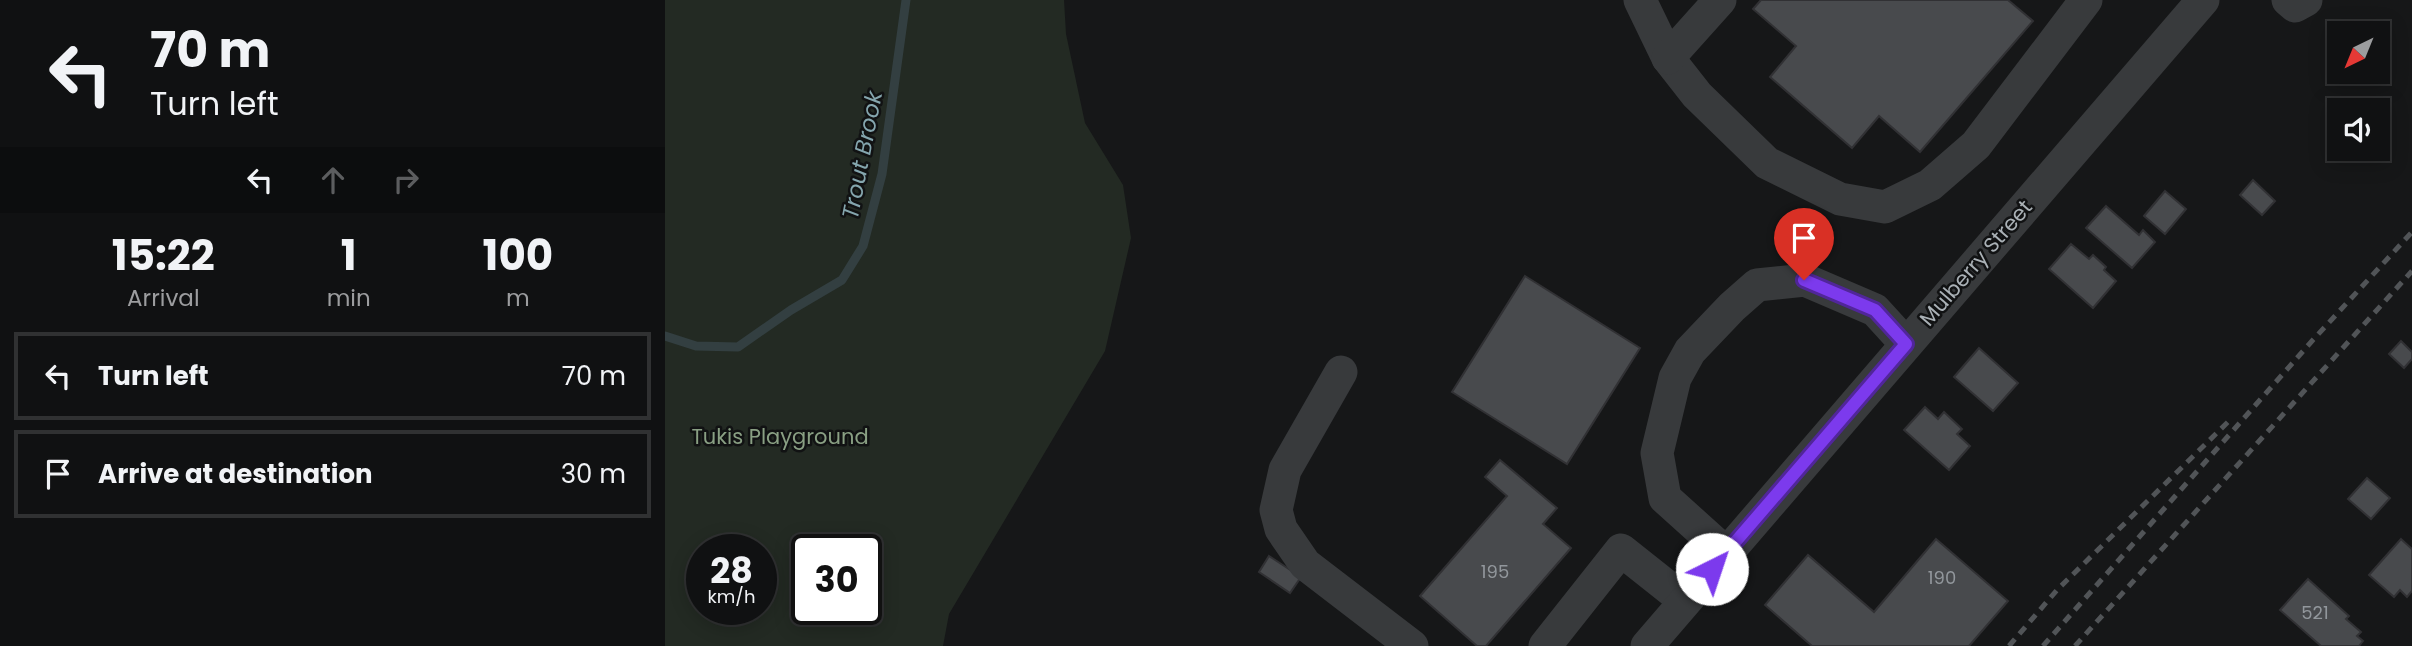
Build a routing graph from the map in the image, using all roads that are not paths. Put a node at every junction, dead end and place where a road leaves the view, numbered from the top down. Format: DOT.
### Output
graph roads {
  1 [pos="1640,0"];
  2 [pos="1720,0"];
  3 [pos="2086,0"];
  4 [pos="2203,0"];
  5 [pos="1668,58"];
  6 [pos="1906,344"];
  7 [pos="1341,372"];
  8 [pos="1726,553"];
  9 [pos="1666,622"];
  10 [pos="1412,646"];
  11 [pos="1545,646"];
  1 -- 5 [label="street"];
  2 -- 5 [label="street"];
  3 -- 5 [label="street"];
  4 -- 6 [label="street, Mulberry Street"];
  6 -- 8 [label="street, Mulberry Street"];
  6 -- 8 [label="street"];
  7 -- 10 [label="street"];
  8 -- 9 [label="street, Mulberry Street"];
  9 -- 11 [label="street"];
}
